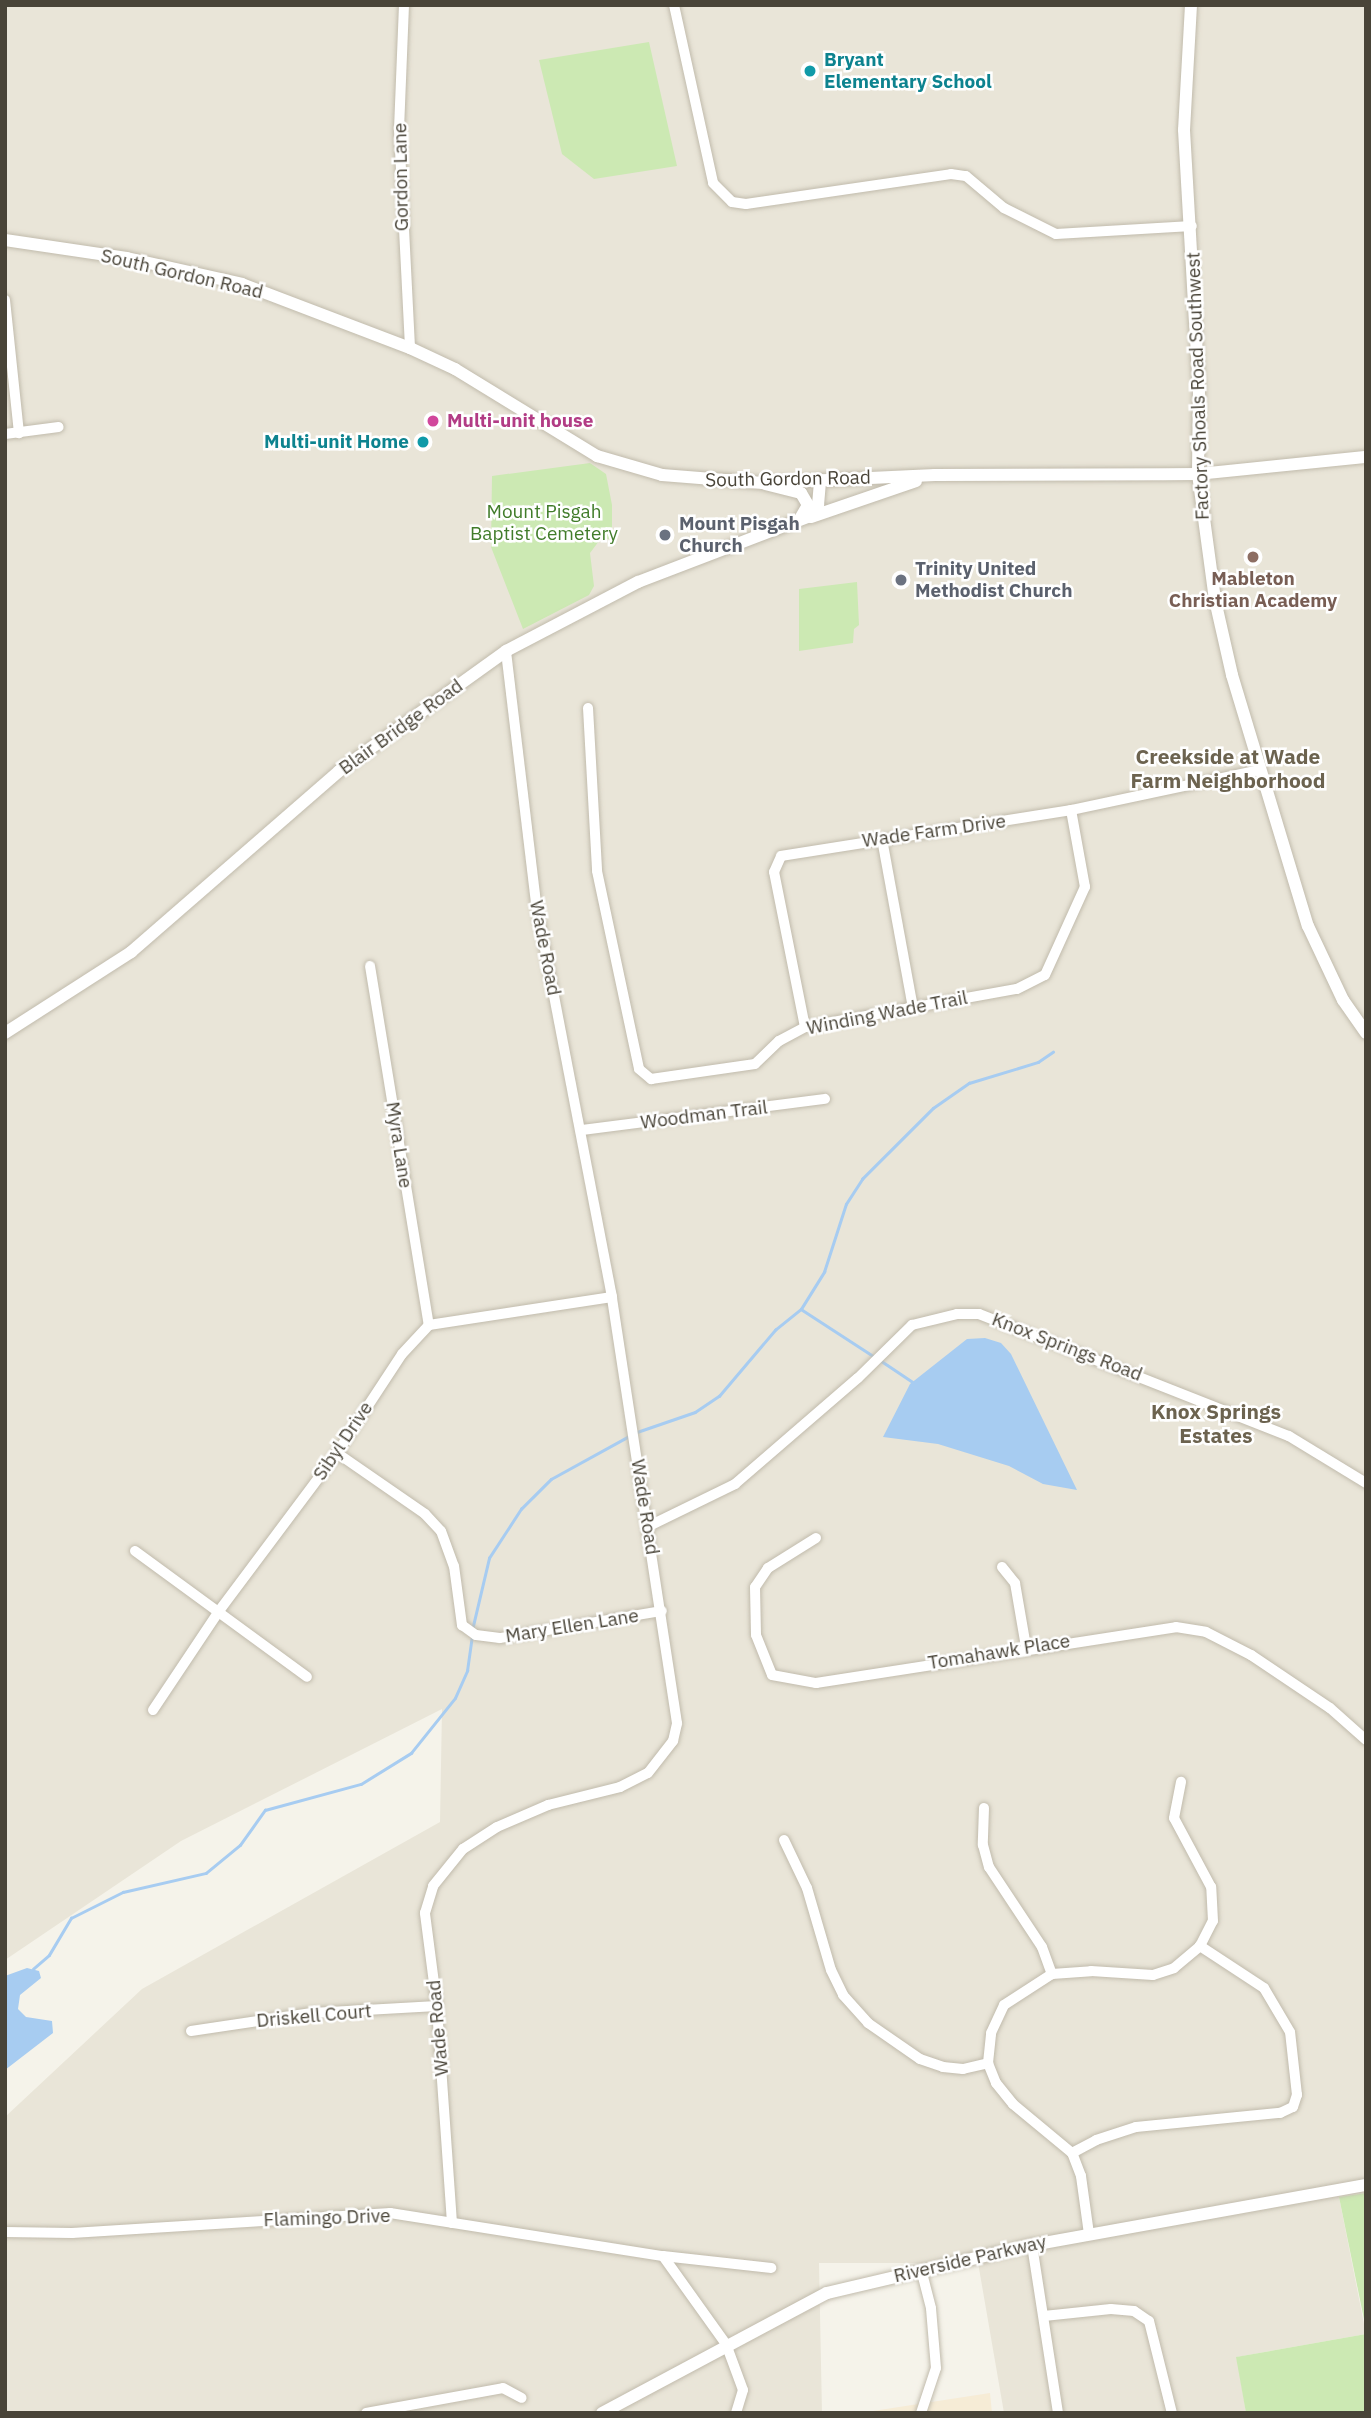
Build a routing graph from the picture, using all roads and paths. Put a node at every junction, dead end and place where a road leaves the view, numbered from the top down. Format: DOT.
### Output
graph roads {
  1 [pos="404,5"];
  2 [pos="674,5"];
  3 [pos="1191,5"];
  4 [pos="1192,226"];
  5 [pos="5,240"];
  6 [pos="5,300"];
  7 [pos="410,348"];
  8 [pos="59,428"];
  9 [pos="19,433"];
  10 [pos="5,434"];
  11 [pos="1366,457"];
  12 [pos="1198,474"];
  13 [pos="935,475"];
  14 [pos="820,480"];
  15 [pos="763,483"];
  16 [pos="797,522"];
  17 [pos="506,651"];
  18 [pos="588,708"];
  19 [pos="1259,771"];
  20 [pos="1070,810"];
  21 [pos="882,839"];
  22 [pos="370,966"];
  23 [pos="914,1008"];
  24 [pos="805,1027"];
  25 [pos="5,1033"];
  26 [pos="1366,1033"];
  27 [pos="825,1099"];
  28 [pos="582,1130"];
  29 [pos="612,1297"];
  30 [pos="429,1325"];
  31 [pos="337,1453"];
  32 [pos="1366,1483"];
  33 [pos="649,1526"];
  34 [pos="816,1538"];
  35 [pos="135,1551"];
  36 [pos="1002,1567"];
  37 [pos="219,1611"];
  38 [pos="662,1612"];
  39 [pos="1026,1647"];
  40 [pos="307,1677"];
  41 [pos="153,1710"];
  42 [pos="1366,1740"];
  43 [pos="1181,1782"];
  44 [pos="984,1808"];
  45 [pos="783,1840"];
  46 [pos="1200,1946"];
  47 [pos="1052,1974"];
  48 [pos="437,2006"];
  49 [pos="191,2031"];
  50 [pos="988,2063"];
  51 [pos="1072,2153"];
  52 [pos="1366,2185"];
  53 [pos="452,2223"];
  54 [pos="5,2232"];
  55 [pos="1089,2234"];
  56 [pos="1032,2245"];
  57 [pos="663,2256"];
  58 [pos="771,2268"];
  59 [pos="921,2269"];
  60 [pos="1044,2316"];
  61 [pos="726,2344"];
  62 [pos="522,2398"];
  63 [pos="366,2413"];
  64 [pos="602,2413"];
  65 [pos="736,2413"];
  66 [pos="920,2413"];
  67 [pos="1058,2413"];
  68 [pos="1172,2413"];
  1 -- 7 [label="street, Gordon Lane"];
  2 -- 4 [label="street"];
  3 -- 4 [label="street, Factory Shoals Road Southwest"];
  4 -- 12 [label="street, Factory Shoals Road Southwest"];
  5 -- 7 [label="street, South Gordon Road"];
  6 -- 9 [label="street"];
  7 -- 15 [label="street, South Gordon Road"];
  8 -- 9 [label="street"];
  9 -- 10 [label="street"];
  11 -- 12 [label="street, South Gordon Road"];
  12 -- 13 [label="street, South Gordon Road"];
  12 -- 19 [label="street, Factory Shoals Road Southwest"];
  13 -- 14 [label="street, South Gordon Road"];
  13 -- 16 [label="street"];
  14 -- 15 [label="street, South Gordon Road"];
  14 -- 16 [label="street, Blair Bridge Road"];
  15 -- 16 [label="street"];
  16 -- 17 [label="street, Blair Bridge Road"];
  17 -- 25 [label="street, Blair Bridge Road"];
  17 -- 28 [label="street, Wade Road"];
  18 -- 24 [label="street, Winding Wade Trail"];
  19 -- 20 [label="street, Wade Farm Drive"];
  19 -- 26 [label="street, Factory Shoals Road Southwest"];
  20 -- 21 [label="street, Wade Farm Drive"];
  20 -- 23 [label="street, Winding Wade Trail"];
  21 -- 23 [label="street"];
  21 -- 24 [label="street, Wade Farm Drive"];
  22 -- 30 [label="street, Myra Lane"];
  23 -- 24 [label="street, Winding Wade Trail"];
  27 -- 28 [label="street, Woodman Trail"];
  28 -- 29 [label="street, Wade Road"];
  29 -- 30 [label="street"];
  29 -- 33 [label="street, Wade Road"];
  30 -- 31 [label="street, Sibyl Drive"];
  31 -- 37 [label="street, Sibyl Drive"];
  31 -- 38 [label="street, Mary Ellen Lane"];
  32 -- 33 [label="street, Knox Springs Road"];
  33 -- 38 [label="street, Wade Road"];
  34 -- 39 [label="street, Tomahawk Place"];
  35 -- 37 [label="street"];
  36 -- 39 [label="street"];
  37 -- 40 [label="street"];
  37 -- 41 [label="street, Sibyl Drive"];
  38 -- 48 [label="street, Wade Road"];
  39 -- 42 [label="street, Tomahawk Place"];
  43 -- 46 [label="street"];
  44 -- 47 [label="street"];
  45 -- 50 [label="street"];
  46 -- 47 [label="street"];
  46 -- 51 [label="street"];
  47 -- 50 [label="street"];
  48 -- 49 [label="street, Driskell Court"];
  48 -- 53 [label="street, Wade Road"];
  50 -- 51 [label="street"];
  51 -- 55 [label="street"];
  52 -- 55 [label="street, Riverside Parkway"];
  53 -- 54 [label="street, Flamingo Drive"];
  53 -- 57 [label="street, Flamingo Drive"];
  55 -- 56 [label="street, Riverside Parkway"];
  56 -- 59 [label="street, Riverside Parkway"];
  56 -- 60 [label="street"];
  57 -- 58 [label="street, Flamingo Drive"];
  57 -- 61 [label="street"];
  59 -- 61 [label="street, Riverside Parkway"];
  59 -- 66 [label="street"];
  60 -- 67 [label="street"];
  60 -- 68 [label="street"];
  61 -- 64 [label="street, Riverside Parkway"];
  61 -- 65 [label="street"];
  62 -- 63 [label="street"];
}
